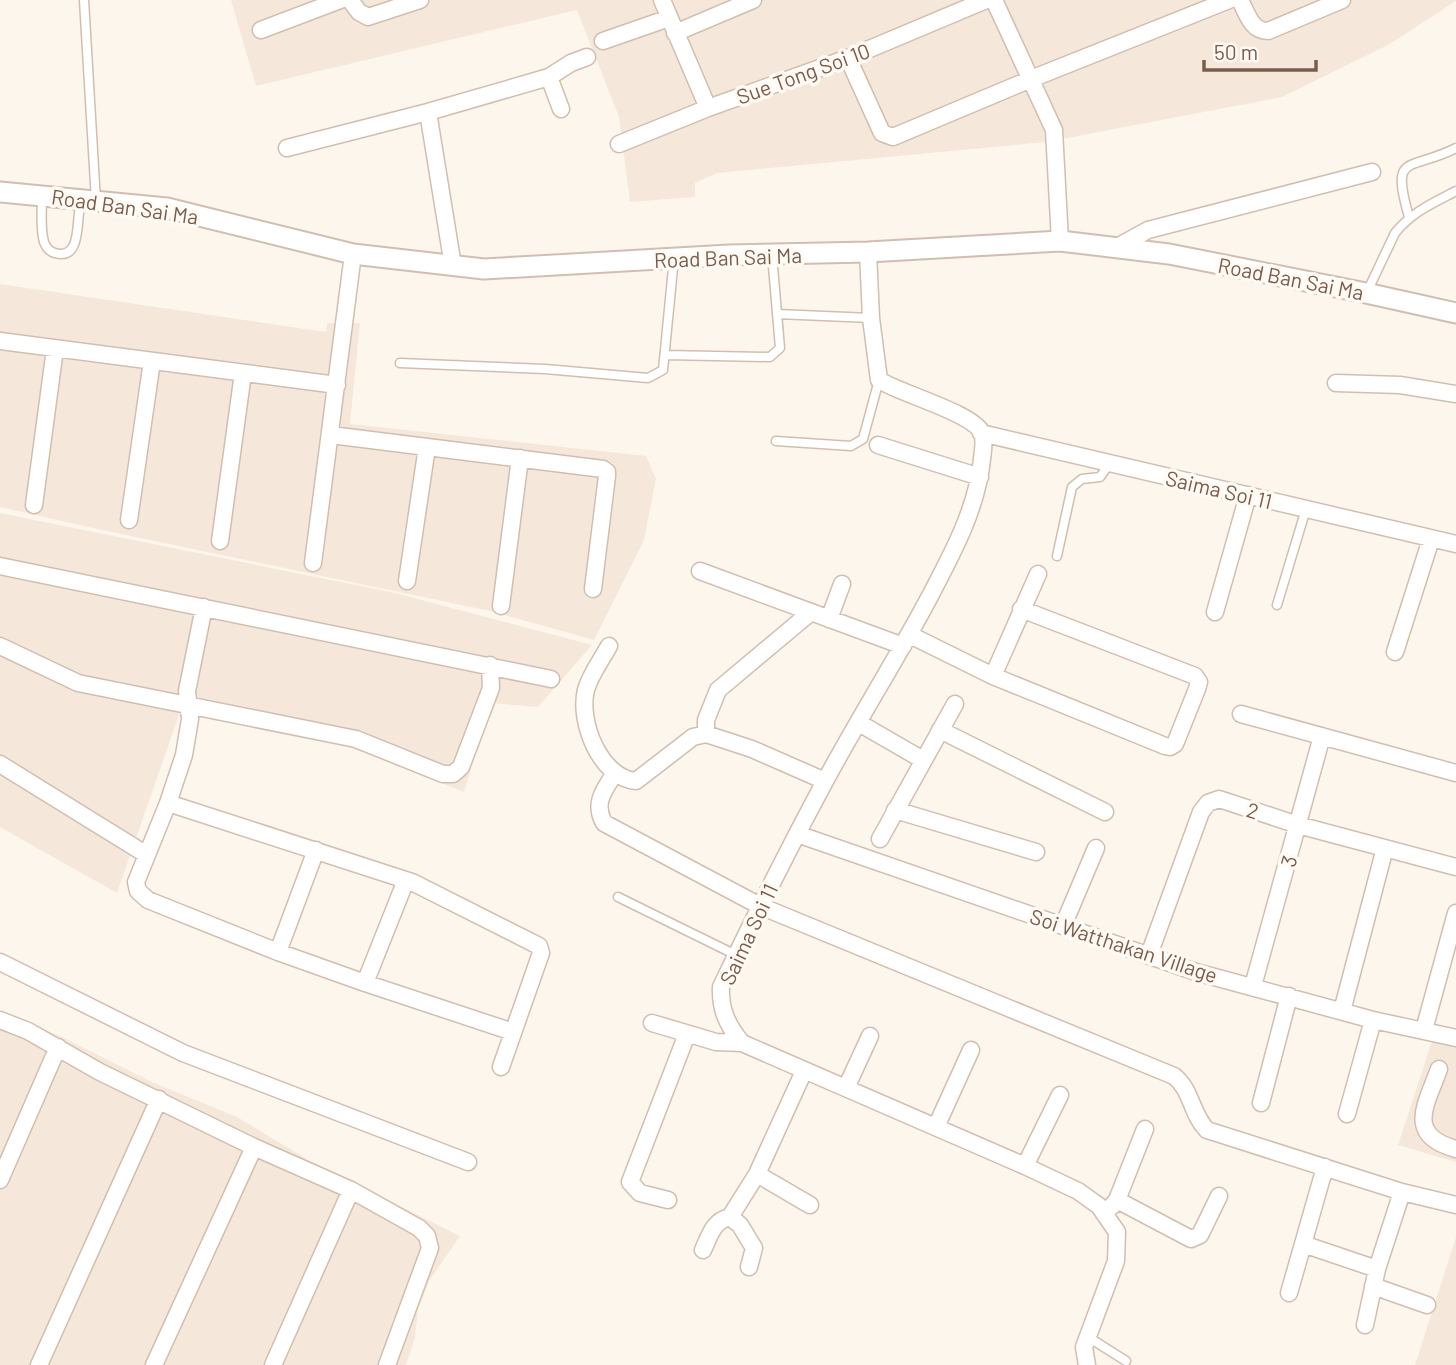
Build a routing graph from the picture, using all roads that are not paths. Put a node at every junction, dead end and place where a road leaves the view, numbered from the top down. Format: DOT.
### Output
graph roads {
  1 [pos="84,0"];
  2 [pos="340,0"];
  3 [pos="350,0"];
  4 [pos="420,0"];
  5 [pos="662,0"];
  6 [pos="753,0"];
  7 [pos="986,0"];
  8 [pos="994,0"];
  9 [pos="1229,0"];
  10 [pos="1240,0"];
  11 [pos="1342,0"];
  12 [pos="669,18"];
  13 [pos="261,30"];
  14 [pos="675,33"];
  15 [pos="603,41"];
  16 [pos="587,57"];
  17 [pos="848,58"];
  18 [pos="549,77"];
  19 [pos="1031,79"];
  20 [pos="708,108"];
  21 [pos="561,110"];
  22 [pos="428,112"];
  23 [pos="619,144"];
  24 [pos="287,148"];
  25 [pos="1456,148"];
  26 [pos="1372,172"];
  27 [pos="1456,191"];
  28 [pos="0,192"];
  29 [pos="42,194"];
  30 [pos="96,201"];
  31 [pos="79,213"];
  32 [pos="1409,217"];
  33 [pos="1060,241"];
  34 [pos="1117,247"];
  35 [pos="868,252"];
  36 [pos="353,254"];
  37 [pos="772,255"];
  38 [pos="674,258"];
  39 [pos="453,266"];
  40 [pos="1366,293"];
  41 [pos="1456,313"];
  42 [pos="777,314"];
  43 [pos="871,318"];
  44 [pos="0,341"];
  45 [pos="55,349"];
  46 [pos="665,355"];
  47 [pos="152,361"];
  48 [pos="400,363"];
  49 [pos="243,373"];
  50 [pos="879,380"];
  51 [pos="1336,383"];
  52 [pos="337,385"];
  53 [pos="1456,394"];
  54 [pos="981,433"];
  55 [pos="331,435"];
  56 [pos="776,441"];
  57 [pos="878,445"];
  58 [pos="427,447"];
  59 [pos="520,458"];
  60 [pos="1110,463"];
  61 [pos="980,477"];
  62 [pos="1248,495"];
  63 [pos="34,505"];
  64 [pos="1306,509"];
  65 [pos="129,520"];
  66 [pos="1431,539"];
  67 [pos="220,541"];
  68 [pos="1456,544"];
  69 [pos="1057,556"];
  70 [pos="313,563"];
  71 [pos="0,566"];
  72 [pos="700,571"];
  73 [pos="1038,573"];
  74 [pos="407,581"];
  75 [pos="842,584"];
  76 [pos="593,589"];
  77 [pos="1276,605"];
  78 [pos="501,606"];
  79 [pos="204,607"];
  80 [pos="1021,609"];
  81 [pos="811,612"];
  82 [pos="1215,612"];
  83 [pos="829,618"];
  84 [pos="906,640"];
  85 [pos="0,646"];
  86 [pos="610,646"];
  87 [pos="1395,653"];
  88 [pos="490,666"];
  89 [pos="993,676"];
  90 [pos="551,679"];
  91 [pos="955,704"];
  92 [pos="189,707"];
  93 [pos="1241,714"];
  94 [pos="859,723"];
  95 [pos="940,730"];
  96 [pos="706,734"];
  97 [pos="1322,736"];
  98 [pos="923,760"];
  99 [pos="0,764"];
  100 [pos="615,773"];
  101 [pos="1456,773"];
  102 [pos="825,781"];
  103 [pos="168,803"];
  104 [pos="895,810"];
  105 [pos="1105,812"];
  106 [pos="1298,825"];
  107 [pos="797,834"];
  108 [pos="880,839"];
  109 [pos="1096,848"];
  110 [pos="1385,848"];
  111 [pos="316,850"];
  112 [pos="1036,852"];
  113 [pos="147,855"];
  114 [pos="1456,867"];
  115 [pos="406,880"];
  116 [pos="618,897"];
  117 [pos="760,906"];
  118 [pos="1456,914"];
  119 [pos="1063,926"];
  120 [pos="278,952"];
  121 [pos="736,955"];
  122 [pos="1149,955"];
  123 [pos="0,962"];
  124 [pos="365,983"];
  125 [pos="1253,986"];
  126 [pos="1289,996"];
  127 [pos="1342,1011"];
  128 [pos="0,1020"];
  129 [pos="1373,1020"];
  130 [pos="652,1023"];
  131 [pos="1424,1030"];
  132 [pos="513,1031"];
  133 [pos="687,1034"];
  134 [pos="870,1036"];
  135 [pos="1456,1038"];
  136 [pos="742,1042"];
  137 [pos="58,1047"];
  138 [pos="971,1050"];
  139 [pos="501,1066"];
  140 [pos="1439,1069"];
  141 [pos="804,1071"];
  142 [pos="846,1088"];
  143 [pos="1060,1095"];
  144 [pos="159,1099"];
  145 [pos="1261,1103"];
  146 [pos="1347,1114"];
  147 [pos="936,1127"];
  148 [pos="1146,1129"];
  149 [pos="254,1147"];
  150 [pos="1456,1149"];
  151 [pos="468,1162"];
  152 [pos="1025,1166"];
  153 [pos="1325,1167"];
  154 [pos="757,1174"];
  155 [pos="0,1180"];
  156 [pos="351,1190"];
  157 [pos="1402,1192"];
  158 [pos="1219,1196"];
  159 [pos="668,1200"];
  160 [pos="1117,1200"];
  161 [pos="810,1205"];
  162 [pos="1456,1205"];
  163 [pos="1105,1215"];
  164 [pos="730,1217"];
  165 [pos="1303,1244"];
  166 [pos="703,1250"];
  167 [pos="749,1267"];
  168 [pos="1377,1269"];
  169 [pos="1373,1286"];
  170 [pos="1289,1293"];
  171 [pos="1427,1304"];
  172 [pos="1365,1325"];
  173 [pos="1088,1337"];
  174 [pos="1126,1361"];
  175 [pos="39,1365"];
  176 [pos="154,1365"];
  177 [pos="273,1365"];
  178 [pos="387,1365"];
  179 [pos="1087,1365"];
  1 -- 30 [label="lane"];
  2 -- 13 [label="street"];
  3 -- 4 [label="street"];
  5 -- 12 [label="street"];
  6 -- 14 [label="street"];
  7 -- 17 [label="street, Sue Tong Soi 10"];
  8 -- 19 [label="street"];
  9 -- 19 [label="street"];
  10 -- 11 [label="street"];
  12 -- 14 [label="street"];
  12 -- 15 [label="street"];
  14 -- 20 [label="street"];
  16 -- 18 [label="street"];
  17 -- 19 [label="street"];
  17 -- 20 [label="street, Sue Tong Soi 10"];
  18 -- 21 [label="street"];
  18 -- 22 [label="street"];
  19 -- 33 [label="street"];
  20 -- 23 [label="street, Sue Tong Soi 10"];
  22 -- 24 [label="street"];
  22 -- 39 [label="street"];
  25 -- 32 [label="lane"];
  26 -- 34 [label="street"];
  27 -- 32 [label="lane"];
  28 -- 29 [label="street, Road Ban Sai Ma"];
  29 -- 30 [label="street, Road Ban Sai Ma"];
  29 -- 31 [label="lane"];
  30 -- 36 [label="street, Road Ban Sai Ma"];
  32 -- 40 [label="lane"];
  33 -- 34 [label="street, Road Ban Sai Ma"];
  33 -- 35 [label="street, Road Ban Sai Ma"];
  34 -- 40 [label="street, Road Ban Sai Ma"];
  35 -- 37 [label="street, Road Ban Sai Ma"];
  35 -- 43 [label="street"];
  36 -- 39 [label="street, Road Ban Sai Ma"];
  36 -- 52 [label="street"];
  37 -- 38 [label="street, Road Ban Sai Ma"];
  37 -- 42 [label="lane"];
  38 -- 39 [label="street, Road Ban Sai Ma"];
  38 -- 46 [label="lane"];
  40 -- 41 [label="street, Road Ban Sai Ma"];
  42 -- 43 [label="lane"];
  42 -- 46 [label="lane"];
  43 -- 50 [label="street"];
  44 -- 45 [label="street"];
  45 -- 47 [label="street"];
  45 -- 63 [label="street"];
  46 -- 48 [label="lane"];
  47 -- 49 [label="street"];
  47 -- 65 [label="street"];
  49 -- 52 [label="street"];
  49 -- 67 [label="street"];
  50 -- 54 [label="street, Saima Soi 11"];
  50 -- 56 [label="lane"];
  51 -- 53 [label="street"];
  52 -- 55 [label="street"];
  54 -- 60 [label="street, Saima Soi 11"];
  54 -- 61 [label="street, Saima Soi 11"];
  55 -- 58 [label="street"];
  55 -- 70 [label="street"];
  57 -- 61 [label="street"];
  58 -- 59 [label="street"];
  58 -- 74 [label="street"];
  59 -- 76 [label="street"];
  59 -- 78 [label="street"];
  60 -- 62 [label="street, Saima Soi 11"];
  60 -- 69 [label="lane"];
  61 -- 84 [label="street, Saima Soi 11"];
  62 -- 64 [label="street, Saima Soi 11"];
  62 -- 82 [label="street"];
  64 -- 66 [label="street, Saima Soi 11"];
  64 -- 77 [label="lane"];
  66 -- 68 [label="street, Saima Soi 11"];
  66 -- 87 [label="street"];
  71 -- 79 [label="street"];
  72 -- 81 [label="street"];
  73 -- 80 [label="street"];
  75 -- 83 [label="street"];
  79 -- 88 [label="street"];
  79 -- 92 [label="street"];
  80 -- 89 [label="street"];
  80 -- 89 [label="street"];
  81 -- 83 [label="street"];
  81 -- 96 [label="street"];
  83 -- 84 [label="street"];
  84 -- 89 [label="street"];
  84 -- 94 [label="street, Saima Soi 11"];
  85 -- 92 [label="street"];
  86 -- 100 [label="street"];
  88 -- 90 [label="street"];
  88 -- 92 [label="street"];
  91 -- 95 [label="street"];
  92 -- 103 [label="street"];
  93 -- 97 [label="street"];
  94 -- 98 [label="street"];
  94 -- 102 [label="street, Saima Soi 11"];
  95 -- 98 [label="street"];
  95 -- 105 [label="street"];
  96 -- 100 [label="street"];
  96 -- 102 [label="street"];
  97 -- 101 [label="street"];
  97 -- 106 [label="street, 3"];
  98 -- 104 [label="street"];
  99 -- 113 [label="street"];
  100 -- 117 [label="street"];
  102 -- 107 [label="street, Saima Soi 11"];
  103 -- 111 [label="street"];
  103 -- 113 [label="street"];
  104 -- 108 [label="street"];
  104 -- 112 [label="street"];
  106 -- 110 [label="street, 2"];
  106 -- 122 [label="street, 2"];
  106 -- 125 [label="street, 3"];
  107 -- 117 [label="street, Saima Soi 11"];
  107 -- 119 [label="street, Soi Watthakan Village"];
  109 -- 119 [label="street"];
  110 -- 114 [label="street, 2"];
  110 -- 127 [label="street"];
  111 -- 115 [label="street"];
  111 -- 120 [label="street"];
  113 -- 120 [label="street"];
  115 -- 124 [label="street"];
  115 -- 132 [label="street"];
  116 -- 121 [label="lane"];
  117 -- 121 [label="street, Saima Soi 11"];
  117 -- 153 [label="street"];
  118 -- 131 [label="street"];
  119 -- 122 [label="street, Soi Watthakan Village"];
  120 -- 124 [label="street"];
  121 -- 136 [label="street, Saima Soi 11"];
  122 -- 125 [label="street, Soi Watthakan Village"];
  123 -- 151 [label="street"];
  124 -- 132 [label="street"];
  125 -- 126 [label="street, Soi Watthakan Village"];
  126 -- 127 [label="street, Soi Watthakan Village"];
  126 -- 145 [label="street"];
  127 -- 129 [label="street, Soi Watthakan Village"];
  128 -- 137 [label="street"];
  129 -- 131 [label="street, Soi Watthakan Village"];
  129 -- 146 [label="street"];
  130 -- 133 [label="street"];
  131 -- 135 [label="street, Soi Watthakan Village"];
  132 -- 139 [label="street"];
  133 -- 136 [label="street"];
  133 -- 159 [label="street"];
  134 -- 142 [label="street"];
  136 -- 141 [label="street"];
  137 -- 144 [label="street"];
  137 -- 155 [label="street"];
  138 -- 147 [label="street"];
  140 -- 150 [label="street"];
  141 -- 142 [label="street"];
  141 -- 154 [label="street"];
  142 -- 147 [label="street"];
  143 -- 152 [label="street"];
  144 -- 149 [label="street"];
  144 -- 175 [label="street"];
  147 -- 152 [label="street"];
  148 -- 160 [label="street"];
  149 -- 156 [label="street"];
  149 -- 176 [label="street"];
  152 -- 163 [label="street"];
  153 -- 157 [label="street"];
  153 -- 165 [label="street"];
  154 -- 161 [label="street"];
  154 -- 164 [label="street"];
  156 -- 177 [label="street"];
  156 -- 178 [label="street"];
  157 -- 162 [label="street"];
  157 -- 168 [label="street"];
  158 -- 160 [label="street"];
  160 -- 163 [label="street"];
  163 -- 173 [label="street"];
  164 -- 166 [label="street"];
  164 -- 167 [label="street"];
  165 -- 168 [label="street"];
  165 -- 170 [label="street"];
  168 -- 169 [label="street"];
  169 -- 171 [label="street"];
  169 -- 172 [label="street"];
  173 -- 174 [label="lane"];
  173 -- 179 [label="street"];
}
